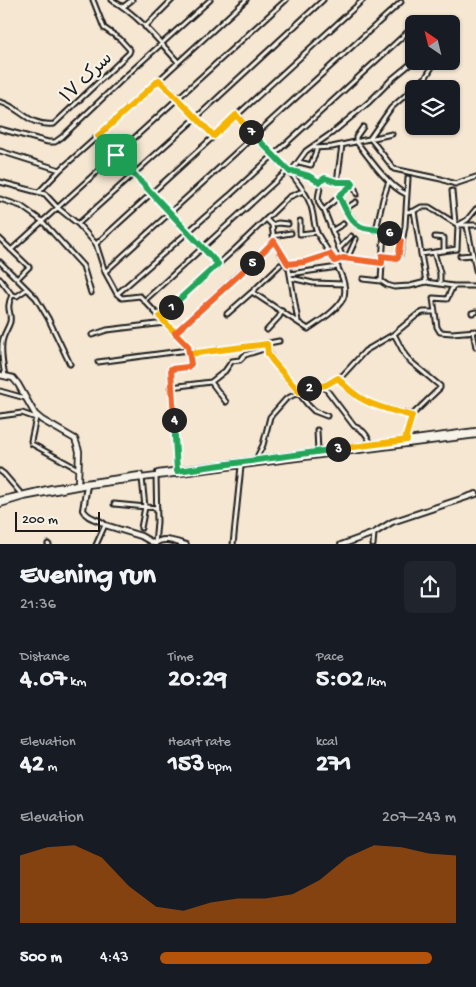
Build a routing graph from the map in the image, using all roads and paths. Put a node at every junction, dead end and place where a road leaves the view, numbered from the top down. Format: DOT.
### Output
graph roads {
  1 [pos="93,0"];
  2 [pos="112,0"];
  3 [pos="132,0"];
  4 [pos="172,0"];
  5 [pos="210,0"];
  6 [pos="246,0"];
  7 [pos="286,0"];
  8 [pos="323,0"];
  9 [pos="363,0"];
  10 [pos="401,2"];
  11 [pos="123,7"];
  12 [pos="145,26"];
  13 [pos="405,34"];
  14 [pos="162,44"];
  15 [pos="178,62"];
  16 [pos="405,68"];
  17 [pos="430,70"];
  18 [pos="159,80"];
  19 [pos="179,99"];
  20 [pos="0,102"];
  21 [pos="236,115"];
  22 [pos="197,117"];
  23 [pos="363,127"];
  24 [pos="0,129"];
  25 [pos="392,134"];
  26 [pos="98,136"];
  27 [pos="214,136"];
  28 [pos="254,136"];
  29 [pos="370,138"];
  30 [pos="356,141"];
  31 [pos="342,145"];
  32 [pos="312,148"];
  33 [pos="317,148"];
  34 [pos="0,151"];
  35 [pos="116,155"];
  36 [pos="272,155"];
  37 [pos="299,162"];
  38 [pos="60,170"];
  39 [pos="290,171"];
  40 [pos="134,173"];
  41 [pos="476,176"];
  42 [pos="408,178"];
  43 [pos="389,181"];
  44 [pos="0,182"];
  45 [pos="337,182"];
  46 [pos="353,184"];
  47 [pos="320,188"];
  48 [pos="303,191"];
  49 [pos="452,191"];
  50 [pos="39,193"];
  51 [pos="153,193"];
  52 [pos="357,194"];
  53 [pos="406,194"];
  54 [pos="339,196"];
  55 [pos="0,199"];
  56 [pos="356,202"];
  57 [pos="58,208"];
  58 [pos="345,209"];
  59 [pos="476,209"];
  60 [pos="324,210"];
  61 [pos="414,210"];
  62 [pos="406,212"];
  63 [pos="171,213"];
  64 [pos="266,219"];
  65 [pos="42,221"];
  66 [pos="300,221"];
  67 [pos="78,224"];
  68 [pos="288,224"];
  69 [pos="343,224"];
  70 [pos="457,224"];
  71 [pos="272,225"];
  72 [pos="476,225"];
  73 [pos="467,226"];
  74 [pos="333,230"];
  75 [pos="376,230"];
  76 [pos="384,230"];
  77 [pos="188,232"];
  78 [pos="291,232"];
  79 [pos="317,232"];
  80 [pos="274,236"];
  81 [pos="351,236"];
  82 [pos="436,237"];
  83 [pos="0,239"];
  84 [pos="356,240"];
  85 [pos="274,241"];
  86 [pos="401,241"];
  87 [pos="96,244"];
  88 [pos="203,249"];
  89 [pos="339,249"];
  90 [pos="11,250"];
  91 [pos="444,251"];
  92 [pos="434,252"];
  93 [pos="330,254"];
  94 [pos="421,254"];
  95 [pos="473,255"];
  96 [pos="382,256"];
  97 [pos="460,256"];
  98 [pos="345,259"];
  99 [pos="335,261"];
  100 [pos="0,262"];
  101 [pos="382,263"];
  102 [pos="218,264"];
  103 [pos="288,264"];
  104 [pos="476,265"];
  105 [pos="280,266"];
  106 [pos="338,267"];
  107 [pos="476,270"];
  108 [pos="105,272"];
  109 [pos="291,276"];
  110 [pos="0,279"];
  111 [pos="17,279"];
  112 [pos="363,279"];
  113 [pos="382,281"];
  114 [pos="426,282"];
  115 [pos="344,284"];
  116 [pos="440,284"];
  117 [pos="453,286"];
  118 [pos="476,286"];
  119 [pos="28,289"];
  120 [pos="252,292"];
  121 [pos="91,293"];
  122 [pos="117,294"];
  123 [pos="12,295"];
  124 [pos="144,301"];
  125 [pos="282,311"];
  126 [pos="436,312"];
  127 [pos="227,314"];
  128 [pos="160,317"];
  129 [pos="298,322"];
  130 [pos="165,323"];
  131 [pos="267,330"];
  132 [pos="474,332"];
  133 [pos="175,333"];
  134 [pos="394,334"];
  135 [pos="92,335"];
  136 [pos="278,341"];
  137 [pos="267,346"];
  138 [pos="476,347"];
  139 [pos="189,352"];
  140 [pos="98,362"];
  141 [pos="70,364"];
  142 [pos="3,376"];
  143 [pos="338,378"];
  144 [pos="211,382"];
  145 [pos="323,386"];
  146 [pos="171,387"];
  147 [pos="0,391"];
  148 [pos="299,392"];
  149 [pos="26,398"];
  150 [pos="226,402"];
  151 [pos="0,416"];
  152 [pos="327,416"];
  153 [pos="412,416"];
  154 [pos="39,419"];
  155 [pos="317,430"];
  156 [pos="476,433"];
  157 [pos="407,440"];
  158 [pos="372,447"];
  159 [pos="318,452"];
  160 [pos="258,460"];
  161 [pos="241,466"];
  162 [pos="78,469"];
  163 [pos="0,472"];
  164 [pos="177,472"];
  165 [pos="156,476"];
  166 [pos="142,478"];
  167 [pos="78,485"];
  168 [pos="87,485"];
  169 [pos="476,494"];
  170 [pos="22,496"];
  171 [pos="0,500"];
  172 [pos="0,504"];
  173 [pos="114,504"];
  174 [pos="145,507"];
  175 [pos="157,508"];
  176 [pos="105,525"];
  177 [pos="141,528"];
  178 [pos="374,533"];
  179 [pos="96,544"];
  180 [pos="155,544"];
  181 [pos="186,544"];
  182 [pos="233,544"];
  183 [pos="341,544"];
  184 [pos="373,544"];
  1 -- 20 [label="street, سرک ۱۷"];
  2 -- 11 [label="street"];
  3 -- 11 [label="street"];
  4 -- 12 [label="street"];
  5 -- 14 [label="street"];
  6 -- 15 [label="street"];
  7 -- 19 [label="street"];
  8 -- 22 [label="street"];
  9 -- 21 [label="street"];
  10 -- 28 [label="street"];
  11 -- 12 [label="street"];
  12 -- 14 [label="street"];
  13 -- 36 [label="street"];
  14 -- 15 [label="street"];
  14 -- 24 [label="street"];
  15 -- 18 [label="street"];
  16 -- 32 [label="street"];
  17 -- 29 [label="street"];
  18 -- 19 [label="street"];
  18 -- 26 [label="street"];
  19 -- 22 [label="street"];
  19 -- 35 [label="street"];
  21 -- 27 [label="street"];
  21 -- 28 [label="street"];
  22 -- 27 [label="street"];
  22 -- 40 [label="street"];
  23 -- 30 [label="street"];
  25 -- 29 [label="street"];
  26 -- 35 [label="street"];
  26 -- 38 [label="street"];
  27 -- 51 [label="street"];
  28 -- 36 [label="street"];
  28 -- 63 [label="street"];
  29 -- 30 [label="street"];
  29 -- 41 [label="street"];
  30 -- 31 [label="street"];
  30 -- 43 [label="street"];
  31 -- 33 [label="street"];
  31 -- 45 [label="street"];
  32 -- 33 [label="street"];
  32 -- 37 [label="street"];
  33 -- 37 [label="street"];
  34 -- 38 [label="street"];
  35 -- 40 [label="street"];
  35 -- 57 [label="street"];
  36 -- 39 [label="street"];
  36 -- 77 [label="street"];
  37 -- 39 [label="street"];
  38 -- 50 [label="street"];
  39 -- 45 [label="street"];
  39 -- 48 [label="street"];
  39 -- 88 [label="street"];
  40 -- 51 [label="street"];
  40 -- 67 [label="street"];
  42 -- 53 [label="street"];
  43 -- 53 [label="street"];
  43 -- 75 [label="street"];
  44 -- 50 [label="street"];
  45 -- 46 [label="street"];
  46 -- 52 [label="street"];
  46 -- 54 [label="street"];
  47 -- 60 [label="street"];
  48 -- 64 [label="street"];
  48 -- 79 [label="street"];
  49 -- 70 [label="street"];
  50 -- 57 [label="street"];
  51 -- 63 [label="street"];
  51 -- 87 [label="street"];
  53 -- 62 [label="street"];
  54 -- 58 [label="street"];
  54 -- 60 [label="street"];
  55 -- 65 [label="street"];
  56 -- 58 [label="street"];
  57 -- 65 [label="street"];
  57 -- 67 [label="street"];
  58 -- 75 [label="street"];
  59 -- 70 [label="street"];
  60 -- 74 [label="street"];
  61 -- 62 [label="street"];
  61 -- 70 [label="street"];
  61 -- 94 [label="street"];
  62 -- 86 [label="street"];
  63 -- 77 [label="street"];
  63 -- 108 [label="street"];
  64 -- 71 [label="street"];
  64 -- 102 [label="street"];
  65 -- 90 [label="street"];
  65 -- 121 [label="street"];
  66 -- 79 [label="street"];
  67 -- 87 [label="street"];
  68 -- 71 [label="street"];
  69 -- 74 [label="street"];
  70 -- 73 [label="street"];
  70 -- 91 [label="street"];
  71 -- 80 [label="street"];
  72 -- 73 [label="street"];
  73 -- 95 [label="street"];
  74 -- 89 [label="street"];
  75 -- 76 [label="street"];
  76 -- 86 [label="street"];
  76 -- 96 [label="street"];
  77 -- 88 [label="street"];
  77 -- 122 [label="street"];
  78 -- 80 [label="street"];
  79 -- 93 [label="street"];
  80 -- 85 [label="street"];
  81 -- 89 [label="street"];
  82 -- 91 [label="street"];
  83 -- 90 [label="street"];
  84 -- 98 [label="street"];
  85 -- 103 [label="street"];
  85 -- 133 [label="street"];
  86 -- 96 [label="street"];
  87 -- 108 [label="street"];
  88 -- 102 [label="street"];
  88 -- 124 [label="street"];
  89 -- 98 [label="street"];
  90 -- 111 [label="street"];
  91 -- 92 [label="street"];
  92 -- 94 [label="street"];
  92 -- 116 [label="street"];
  93 -- 99 [label="street"];
  93 -- 103 [label="street"];
  94 -- 114 [label="street"];
  95 -- 97 [label="street"];
  95 -- 104 [label="street"];
  96 -- 101 [label="street"];
  98 -- 99 [label="street"];
  98 -- 101 [label="street"];
  99 -- 106 [label="street"];
  100 -- 111 [label="street"];
  101 -- 113 [label="street"];
  102 -- 128 [label="street"];
  103 -- 109 [label="street"];
  104 -- 107 [label="street"];
  105 -- 120 [label="street"];
  106 -- 109 [label="street"];
  106 -- 115 [label="street"];
  108 -- 122 [label="street"];
  109 -- 115 [label="street"];
  109 -- 129 [label="street"];
  110 -- 123 [label="street"];
  111 -- 119 [label="street"];
  112 -- 113 [label="street"];
  113 -- 114 [label="street"];
  114 -- 116 [label="street"];
  115 -- 129 [label="street"];
  116 -- 117 [label="street"];
  117 -- 118 [label="street"];
  117 -- 126 [label="street"];
  119 -- 123 [label="street"];
  119 -- 141 [label="street"];
  120 -- 125 [label="street"];
  120 -- 127 [label="street"];
  122 -- 124 [label="street"];
  123 -- 142 [label="street"];
  124 -- 128 [label="street"];
  125 -- 129 [label="street"];
  125 -- 131 [label="street"];
  126 -- 132 [label="street"];
  126 -- 134 [label="street"];
  128 -- 130 [label="street"];
  130 -- 133 [label="street"];
  130 -- 135 [label="street"];
  132 -- 138 [label="street"];
  133 -- 139 [label="street"];
  134 -- 143 [label="street"];
  134 -- 153 [label="street"];
  136 -- 137 [label="street"];
  137 -- 139 [label="street"];
  137 -- 144 [label="street"];
  137 -- 148 [label="street"];
  139 -- 140 [label="street"];
  139 -- 146 [label="street"];
  142 -- 149 [label="main road"];
  143 -- 145 [label="street"];
  143 -- 153 [label="street"];
  144 -- 146 [label="street"];
  144 -- 150 [label="street"];
  145 -- 148 [label="street"];
  145 -- 158 [label="street"];
  146 -- 164 [label="street"];
  147 -- 149 [label="street"];
  148 -- 152 [label="street"];
  148 -- 160 [label="street"];
  149 -- 154 [label="main road"];
  151 -- 154 [label="street"];
  153 -- 157 [label="street"];
  154 -- 162 [label="main road"];
  154 -- 162 [label="street"];
  155 -- 159 [label="street"];
  156 -- 157 [label="main road"];
  156 -- 158 [label="main road"];
  157 -- 158 [label="main road"];
  158 -- 159 [label="main road"];
  158 -- 161 [label="main road"];
  159 -- 160 [label="main road"];
  160 -- 164 [label="main road"];
  161 -- 164 [label="main road"];
  161 -- 182 [label="street"];
  162 -- 167 [label="main road"];
  163 -- 170 [label="street"];
  164 -- 165 [label="main road"];
  164 -- 167 [label="main road"];
  165 -- 166 [label="main road"];
  165 -- 175 [label="street"];
  166 -- 168 [label="main road"];
  166 -- 174 [label="street"];
  167 -- 168 [label="main road"];
  167 -- 170 [label="main road"];
  168 -- 176 [label="street"];
  169 -- 178 [label="street"];
  170 -- 171 [label="main road"];
  170 -- 172 [label="main road"];
  173 -- 174 [label="street"];
  174 -- 175 [label="street"];
  174 -- 177 [label="street"];
  175 -- 180 [label="street"];
  176 -- 179 [label="street"];
  176 -- 180 [label="street"];
  178 -- 183 [label="street"];
  178 -- 184 [label="street"];
  180 -- 181 [label="street"];
}
